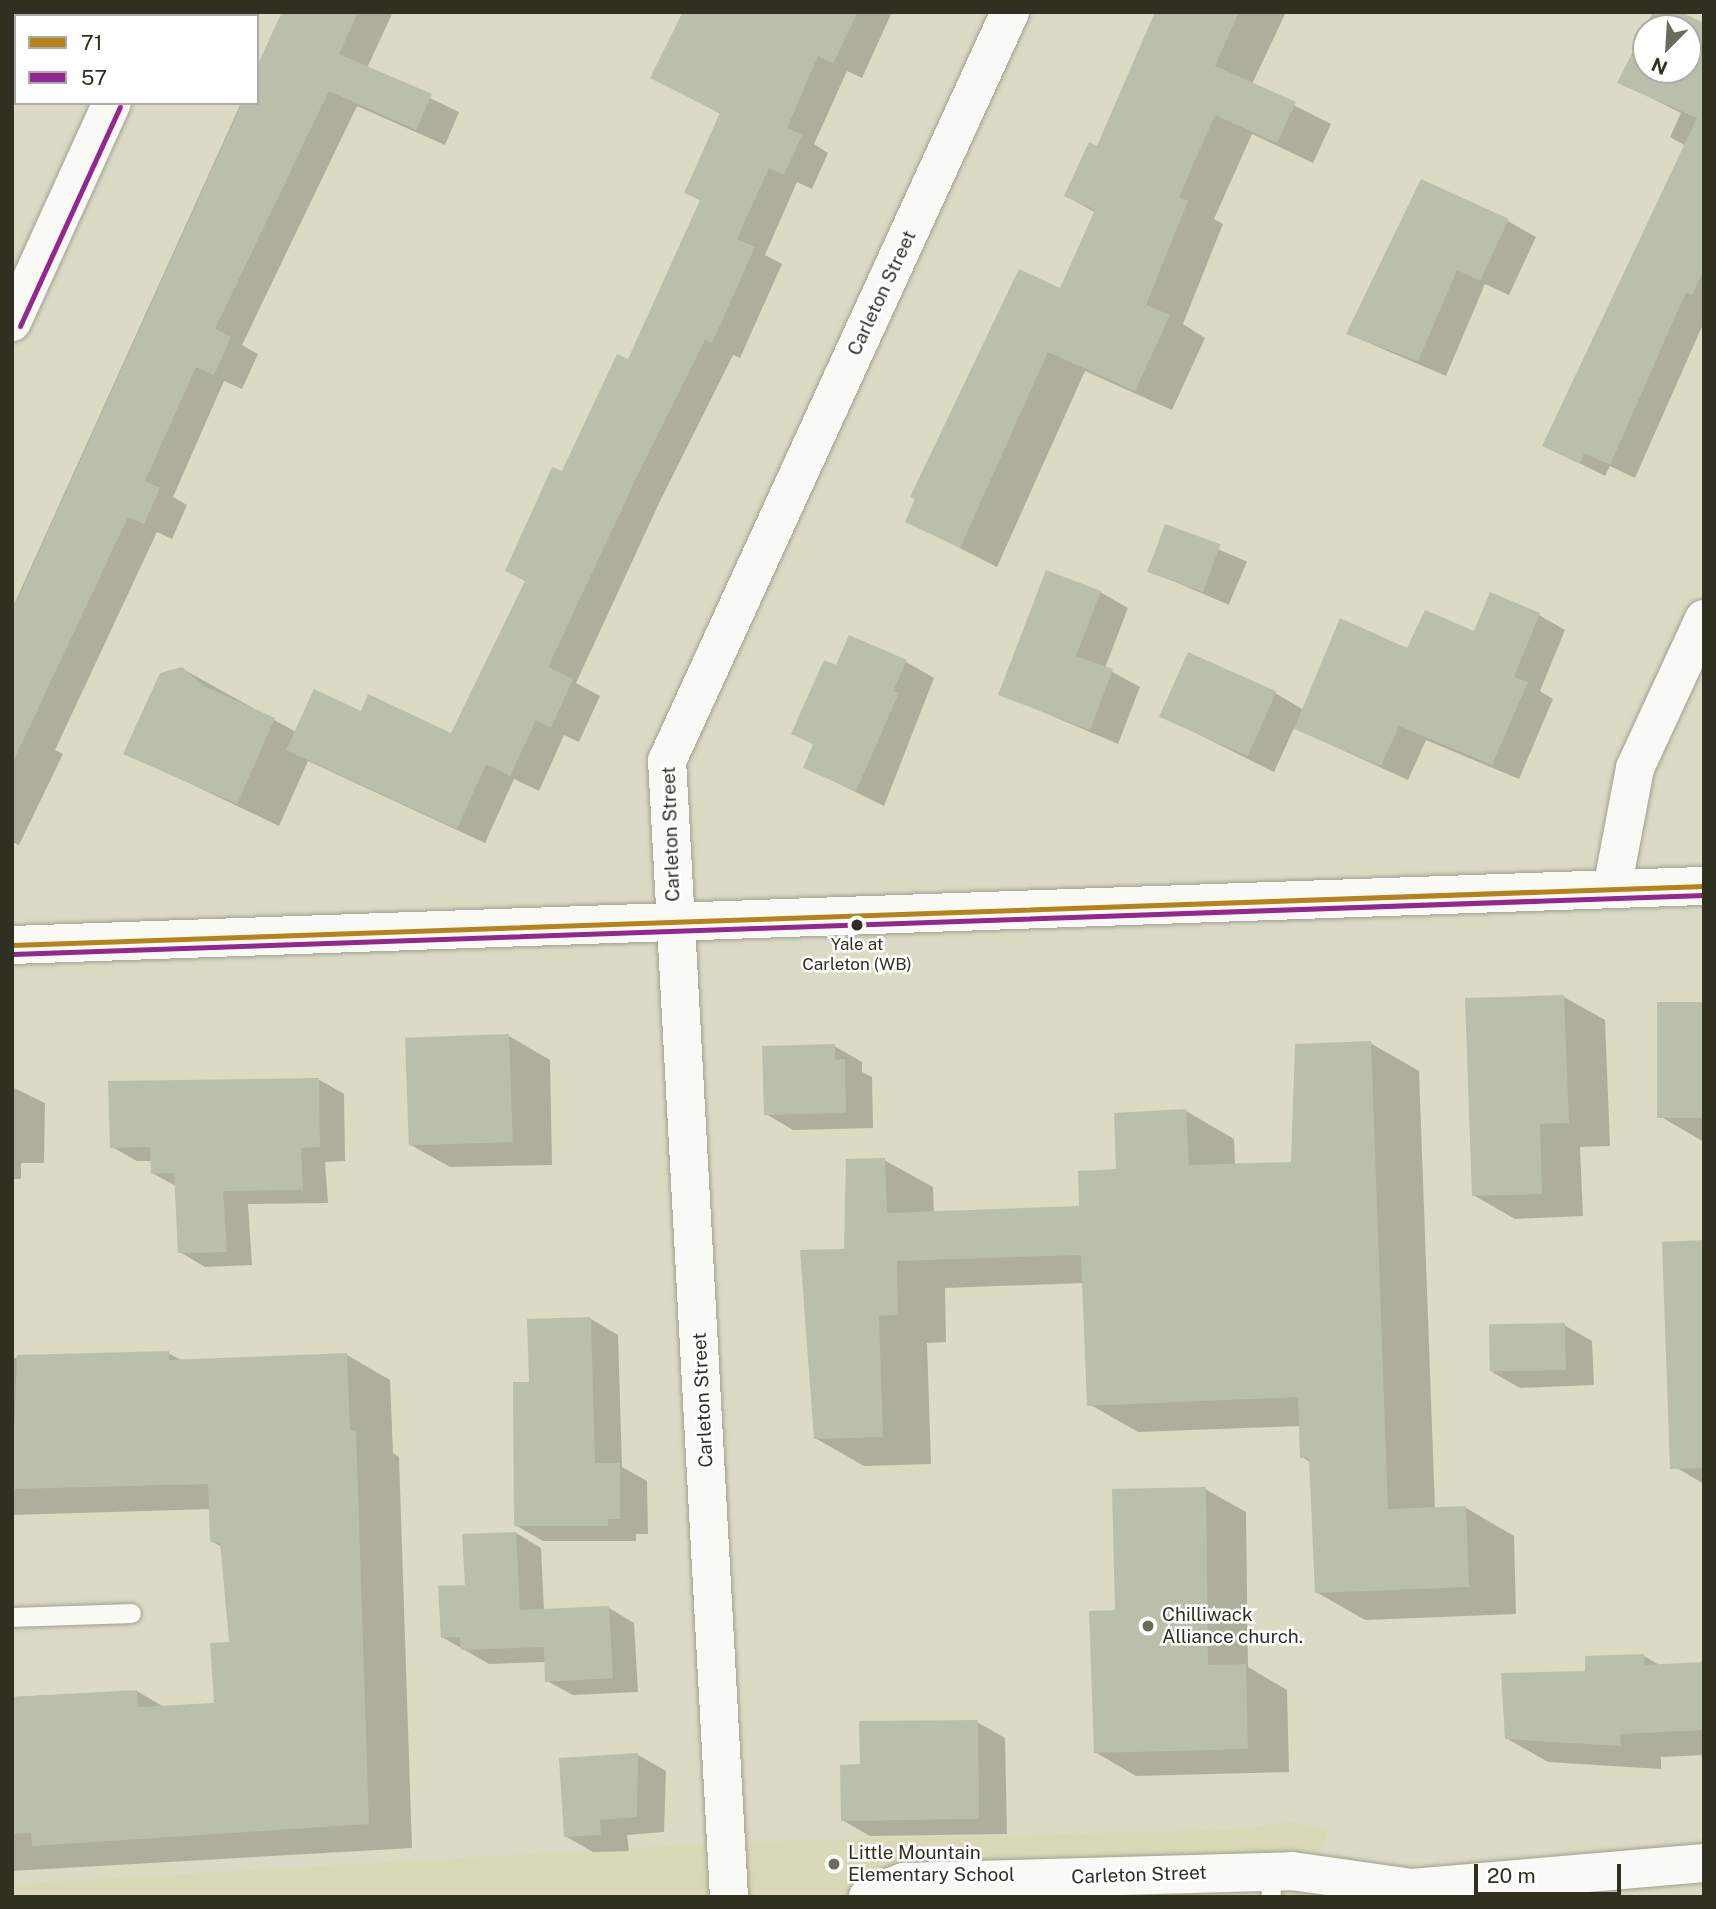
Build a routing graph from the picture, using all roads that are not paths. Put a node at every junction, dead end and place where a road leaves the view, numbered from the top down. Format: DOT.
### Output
graph roads {
  1 [pos="1010,12"];
  2 [pos="111,105"];
  3 [pos="12,322"];
  4 [pos="1704,619"];
  5 [pos="1704,886"];
  6 [pos="1612,889"];
  7 [pos="675,924"];
  8 [pos="12,945"];
  9 [pos="131,1612"];
  10 [pos="12,1617"];
  11 [pos="1704,1863"];
  12 [pos="1270,1884"];
  13 [pos="729,1897"];
  14 [pos="868,1897"];
  1 -- 7 [label="street, Carleton Street"];
  2 -- 3 [label="street"];
  4 -- 6 [label="street"];
  5 -- 6 [label="street"];
  6 -- 7 [label="street"];
  7 -- 8 [label="street"];
  7 -- 13 [label="street, Carleton Street"];
  9 -- 10 [label="lane"];
  11 -- 12 [label="street, Carleton Street"];
  12 -- 14 [label="street, Carleton Street"];
}
